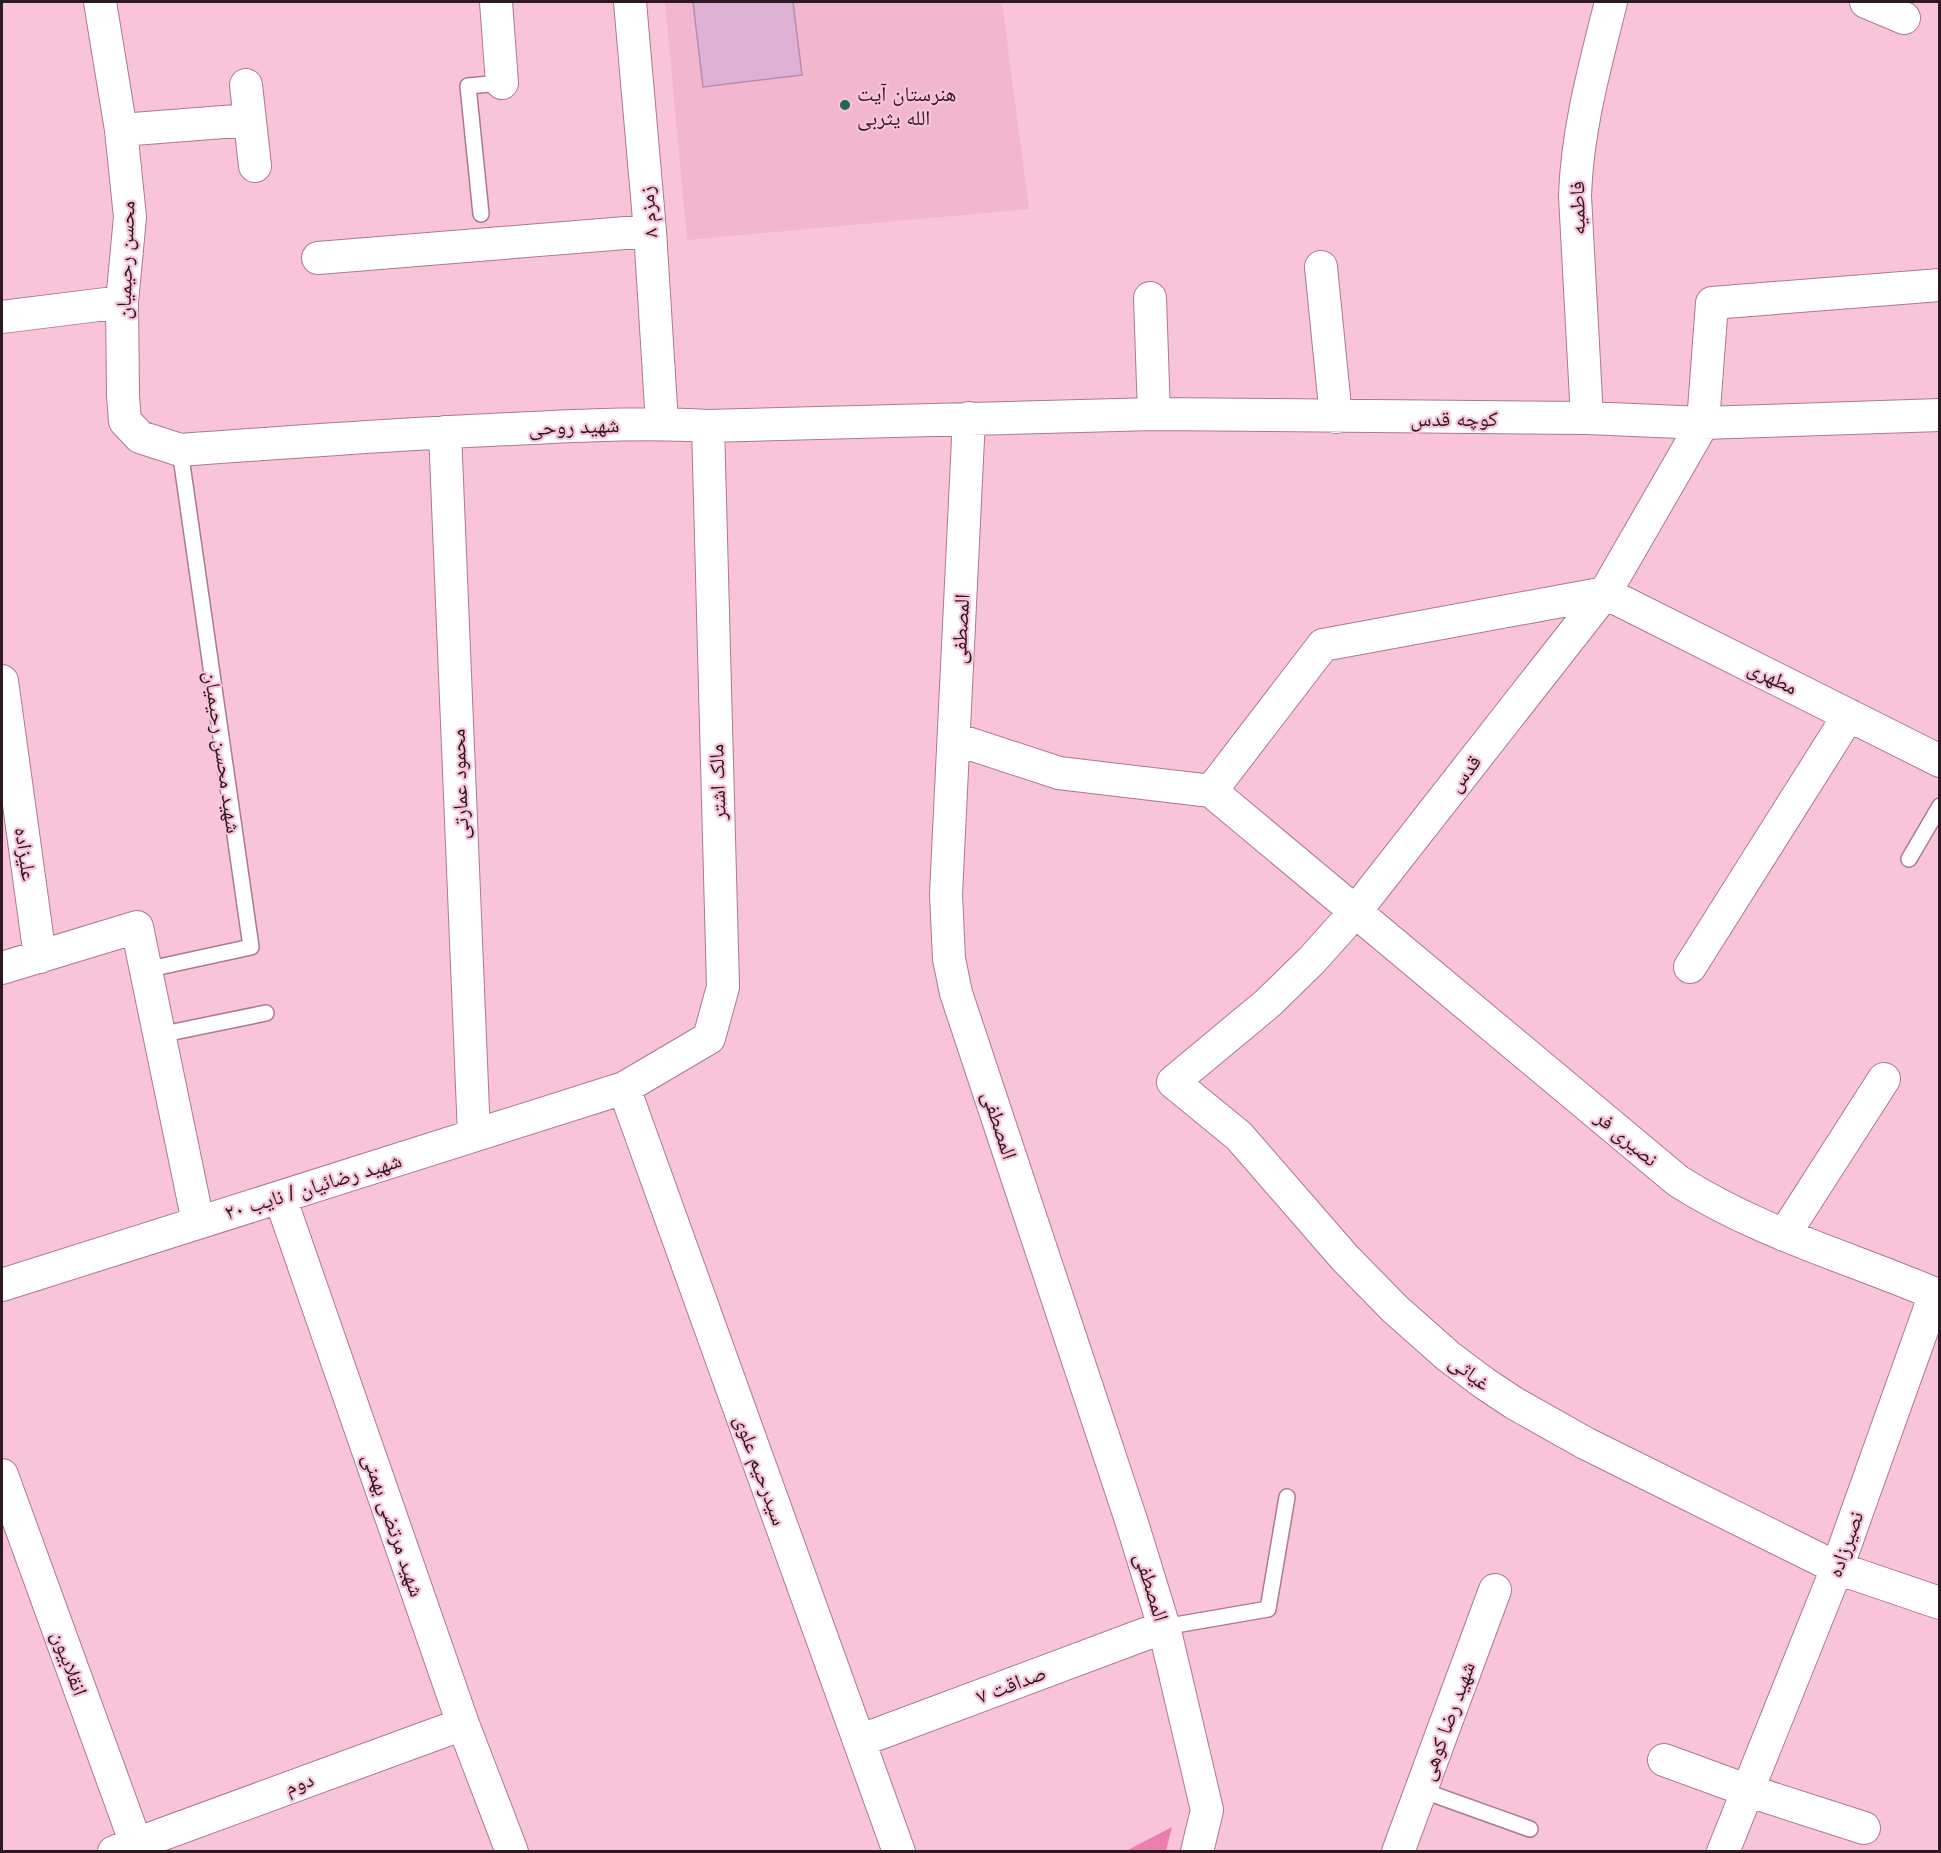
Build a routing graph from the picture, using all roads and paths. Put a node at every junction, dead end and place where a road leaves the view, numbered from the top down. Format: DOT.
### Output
graph roads {
  1 [pos="100,2"];
  2 [pos="496,2"];
  3 [pos="630,2"];
  4 [pos="1611,2"];
  5 [pos="1866,2"];
  6 [pos="1904,18"];
  7 [pos="502,83"];
  8 [pos="246,85"];
  9 [pos="249,120"];
  10 [pos="121,130"];
  11 [pos="255,166"];
  12 [pos="481,214"];
  13 [pos="650,231"];
  14 [pos="318,258"];
  15 [pos="1321,267"];
  16 [pos="1940,285"];
  17 [pos="1150,298"];
  18 [pos="122,302"];
  19 [pos="2,317"];
  20 [pos="1154,414"];
  21 [pos="1940,416"];
  22 [pos="1336,417"];
  23 [pos="969,418"];
  24 [pos="1587,418"];
  25 [pos="662,423"];
  26 [pos="1703,423"];
  27 [pos="708,426"];
  28 [pos="444,432"];
  29 [pos="180,450"];
  30 [pos="1605,593"];
  31 [pos="2,681"];
  32 [pos="1849,715"];
  33 [pos="955,739"];
  34 [pos="1940,761"];
  35 [pos="1210,791"];
  36 [pos="1940,806"];
  37 [pos="1909,859"];
  38 [pos="1355,912"];
  39 [pos="40,957"];
  40 [pos="1690,966"];
  41 [pos="2,968"];
  42 [pos="145,970"];
  43 [pos="266,1013"];
  44 [pos="159,1035"];
  45 [pos="1884,1079"];
  46 [pos="1173,1082"];
  47 [pos="624,1088"];
  48 [pos="474,1135"];
  49 [pos="280,1197"];
  50 [pos="198,1222"];
  51 [pos="1784,1235"];
  52 [pos="2,1285"];
  53 [pos="1937,1295"];
  54 [pos="2,1475"];
  55 [pos="1287,1497"];
  56 [pos="1837,1568"];
  57 [pos="1495,1590"];
  58 [pos="1940,1603"];
  59 [pos="1164,1627"];
  60 [pos="463,1724"];
  61 [pos="859,1741"];
  62 [pos="1664,1760"];
  63 [pos="1421,1790"];
  64 [pos="1749,1791"];
  65 [pos="1864,1828"];
  66 [pos="1530,1829"];
  67 [pos="129,1849"];
  68 [pos="512,1851"];
  69 [pos="899,1851"];
  70 [pos="1197,1851"];
  71 [pos="1398,1851"];
  72 [pos="1724,1851"];
  1 -- 10 [label="street, محسن رحیمیان"];
  2 -- 7 [label="street"];
  3 -- 13 [label="street, زمزم ۸"];
  4 -- 24 [label="street, فاطمیه"];
  5 -- 6 [label="street"];
  7 -- 12 [label="lane"];
  8 -- 9 [label="street"];
  9 -- 10 [label="street"];
  9 -- 11 [label="street"];
  10 -- 18 [label="street, محسن رحیمیان"];
  13 -- 14 [label="street"];
  13 -- 25 [label="street, زمزم ۸"];
  15 -- 22 [label="street"];
  16 -- 26 [label="street"];
  17 -- 20 [label="street"];
  18 -- 19 [label="street"];
  18 -- 29 [label="street, محسن رحیمیان"];
  20 -- 22 [label="street, کوچه قدس"];
  20 -- 23 [label="street, کوچه قدس"];
  21 -- 26 [label="street, کوچه قدس"];
  22 -- 24 [label="street, کوچه قدس"];
  23 -- 27 [label="street, شهید روحی"];
  23 -- 33 [label="street, المصطفی"];
  24 -- 26 [label="street, کوچه قدس"];
  25 -- 27 [label="street, شهید روحی"];
  25 -- 28 [label="street, شهید روحی"];
  26 -- 30 [label="street, قدس"];
  27 -- 47 [label="street, مالک اشتر"];
  28 -- 29 [label="street, شهید روحی"];
  28 -- 48 [label="street, محمود عمارتی"];
  29 -- 42 [label="lane, شهید محسن رحیمیان"];
  30 -- 32 [label="street, مطهری"];
  30 -- 35 [label="street"];
  30 -- 38 [label="street, قدس"];
  31 -- 39 [label="street, علیزاده"];
  32 -- 34 [label="street, مطهری"];
  32 -- 40 [label="street"];
  33 -- 35 [label="street"];
  33 -- 59 [label="street, المصطفی"];
  35 -- 38 [label="street, نصیری فر"];
  36 -- 37 [label="lane"];
  38 -- 46 [label="street, قدس"];
  38 -- 51 [label="street, نصیری فر"];
  39 -- 41 [label="street"];
  39 -- 42 [label="street"];
  42 -- 44 [label="street"];
  43 -- 44 [label="lane"];
  44 -- 50 [label="street"];
  45 -- 51 [label="street"];
  46 -- 56 [label="street, غیاثی"];
  47 -- 48 [label="street, شهید رضائیان / نایب ۲۰"];
  47 -- 61 [label="street, سیدرحیم علوی"];
  48 -- 49 [label="street, شهید رضائیان / نایب ۲۰"];
  49 -- 50 [label="street, شهید رضائیان / نایب ۲۰"];
  49 -- 60 [label="street, شهید مرتضی بهمنی"];
  50 -- 52 [label="street, شهید رضائیان / نایب ۲۰"];
  51 -- 53 [label="street, نصیری فر"];
  53 -- 56 [label="street, نصیرزاده"];
  54 -- 67 [label="street, انقلابیون"];
  55 -- 59 [label="lane"];
  56 -- 58 [label="street, غیاثی"];
  56 -- 64 [label="street, نصیرزاده"];
  57 -- 63 [label="street, شهید رضا کوهی"];
  59 -- 61 [label="street, صداقت ۷"];
  59 -- 70 [label="street, المصطفی"];
  60 -- 67 [label="street, دوم"];
  60 -- 68 [label="street, شهید مرتضی بهمنی"];
  61 -- 69 [label="street, سیدرحیم علوی"];
  62 -- 64 [label="street"];
  63 -- 66 [label="lane"];
  63 -- 71 [label="street, شهید رضا کوهی"];
  64 -- 65 [label="street"];
  64 -- 72 [label="street, نصیرزاده"];
}
